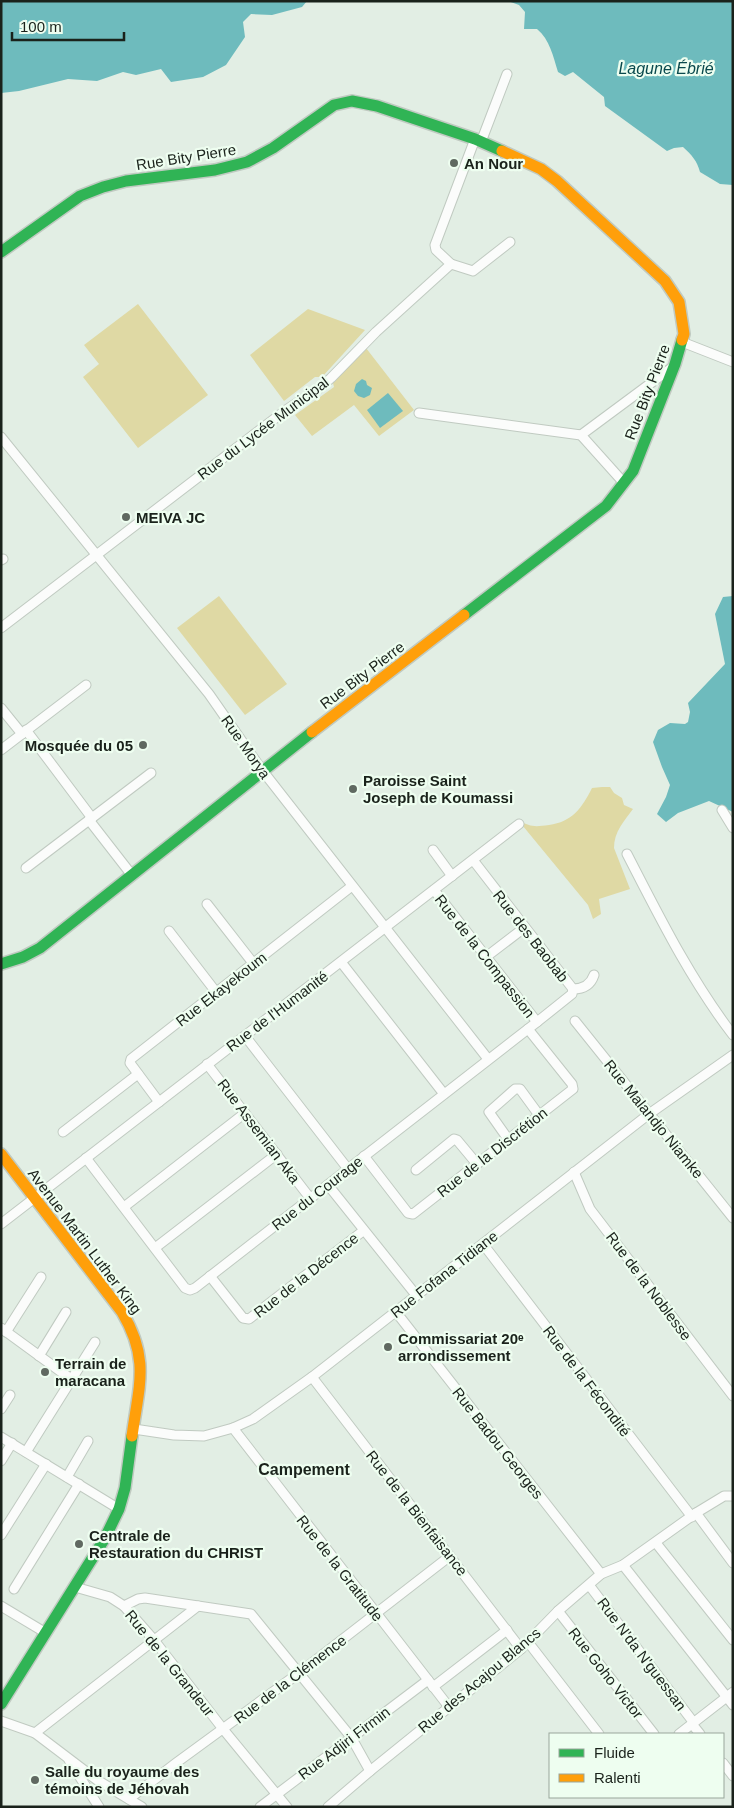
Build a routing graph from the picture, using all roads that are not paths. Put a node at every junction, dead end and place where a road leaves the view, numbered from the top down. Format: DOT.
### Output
graph roads {
  1 [pos="507,74"];
  2 [pos="478,141"];
  3 [pos="510,242"];
  4 [pos="1,252"];
  5 [pos="452,264"];
  6 [pos="682,342"];
  7 [pos="733,362"];
  8 [pos="676,364"];
  9 [pos="419,413"];
  10 [pos="582,435"];
  11 [pos="1,437"];
  12 [pos="624,483"];
  13 [pos="95,554"];
  14 [pos="1,628"];
  15 [pos="86,685"];
  16 [pos="1,708"];
  17 [pos="24,732"];
  18 [pos="1,750"];
  19 [pos="262,770"];
  20 [pos="151,773"];
  21 [pos="722,810"];
  22 [pos="91,819"];
  23 [pos="519,824"];
  24 [pos="733,828"];
  25 [pos="433,850"];
  26 [pos="627,854"];
  27 [pos="472,860"];
  28 [pos="26,868"];
  29 [pos="132,874"];
  30 [pos="452,876"];
  31 [pos="352,886"];
  32 [pos="434,890"];
  33 [pos="207,904"];
  34 [pos="385,928"];
  35 [pos="524,928"];
  36 [pos="169,931"];
  37 [pos="486,957"];
  38 [pos="341,962"];
  39 [pos="1,964"];
  40 [pos="253,964"];
  41 [pos="594,975"];
  42 [pos="574,989"];
  43 [pos="216,992"];
  44 [pos="575,1021"];
  45 [pos="537,1022"];
  46 [pos="528,1029"];
  47 [pos="733,1035"];
  48 [pos="244,1036"];
  49 [pos="733,1056"];
  50 [pos="488,1060"];
  51 [pos="207,1064"];
  52 [pos="138,1074"];
  53 [pos="444,1094"];
  54 [pos="159,1102"];
  55 [pos="245,1113"];
  56 [pos="649,1114"];
  57 [pos="539,1115"];
  58 [pos="63,1132"];
  59 [pos="508,1139"];
  60 [pos="1,1154"];
  61 [pos="277,1154"];
  62 [pos="364,1156"];
  63 [pos="86,1158"];
  64 [pos="477,1164"];
  65 [pos="348,1169"];
  66 [pos="416,1170"];
  67 [pos="574,1172"];
  68 [pos="328,1185"];
  69 [pos="34,1198"];
  70 [pos="310,1198"];
  71 [pos="124,1207"];
  72 [pos="733,1218"];
  73 [pos="1,1224"];
  74 [pos="363,1231"];
  75 [pos="483,1244"];
  76 [pos="155,1248"];
  77 [pos="210,1276"];
  78 [pos="42,1277"];
  79 [pos="416,1296"];
  80 [pos="66,1312"];
  81 [pos="396,1312"];
  82 [pos="3,1329"];
  83 [pos="95,1342"];
  84 [pos="39,1356"];
  85 [pos="312,1377"];
  86 [pos="70,1379"];
  87 [pos="10,1396"];
  88 [pos="733,1396"];
  89 [pos="1,1408"];
  90 [pos="233,1428"];
  91 [pos="134,1429"];
  92 [pos="1,1437"];
  93 [pos="88,1441"];
  94 [pos="12,1444"];
  95 [pos="26,1452"];
  96 [pos="1,1461"];
  97 [pos="46,1464"];
  98 [pos="67,1477"];
  99 [pos="79,1484"];
  100 [pos="733,1496"];
  101 [pos="120,1509"];
  102 [pos="694,1515"];
  103 [pos="1,1535"];
  104 [pos="656,1543"];
  105 [pos="450,1556"];
  106 [pos="733,1563"];
  107 [pos="623,1565"];
  108 [pos="601,1574"];
  109 [pos="589,1585"];
  110 [pos="75,1587"];
  111 [pos="14,1589"];
  112 [pos="1,1606"];
  113 [pos="124,1606"];
  114 [pos="198,1606"];
  115 [pos="558,1612"];
  116 [pos="375,1613"];
  117 [pos="506,1630"];
  118 [pos="46,1633"];
  119 [pos="154,1640"];
  120 [pos="733,1640"];
  121 [pos="524,1646"];
  122 [pos="299,1673"];
  123 [pos="430,1684"];
  124 [pos="729,1694"];
  125 [pos="1,1704"];
  126 [pos="733,1705"];
  127 [pos="449,1707"];
  128 [pos="1,1721"];
  129 [pos="693,1723"];
  130 [pos="223,1729"];
  131 [pos="35,1733"];
  132 [pos="598,1733"];
  133 [pos="653,1733"];
  134 [pos="679,1733"];
  135 [pos="699,1733"];
  136 [pos="351,1737"];
  137 [pos="68,1757"];
  138 [pos="724,1763"];
  139 [pos="370,1771"];
  140 [pos="733,1776"];
  141 [pos="277,1794"];
  142 [pos="129,1799"];
  143 [pos="99,1807"];
  144 [pos="142,1807"];
  145 [pos="260,1807"];
  146 [pos="287,1807"];
  147 [pos="328,1807"];
  1 -- 2 [label="street"];
  2 -- 4 [label="street, Rue Bity Pierre"];
  2 -- 5 [label="street"];
  2 -- 6 [label="street, Rue Bity Pierre"];
  3 -- 5 [label="street"];
  5 -- 13 [label="street, Rue du Lycée Municipal"];
  6 -- 7 [label="street"];
  6 -- 8 [label="street, Rue Bity Pierre"];
  8 -- 10 [label="street"];
  8 -- 12 [label="street, Rue Bity Pierre"];
  9 -- 10 [label="street"];
  10 -- 12 [label="street"];
  11 -- 13 [label="street, Rue Morya"];
  12 -- 19 [label="street, Rue Bity Pierre"];
  13 -- 14 [label="street, Rue du Lycée Municipal"];
  13 -- 19 [label="street, Rue Morya"];
  15 -- 17 [label="street"];
  16 -- 17 [label="street"];
  17 -- 18 [label="street"];
  17 -- 22 [label="street"];
  19 -- 29 [label="street, Rue Bity Pierre"];
  19 -- 31 [label="street, Rue Morya"];
  20 -- 22 [label="street"];
  21 -- 24 [label="street"];
  22 -- 28 [label="street"];
  22 -- 29 [label="street"];
  23 -- 27 [label="street, Rue de l'Humanité"];
  25 -- 30 [label="street"];
  26 -- 47 [label="street"];
  27 -- 30 [label="street, Rue de l'Humanité"];
  27 -- 35 [label="street, Rue des Baobab"];
  29 -- 39 [label="street, Rue Bity Pierre"];
  30 -- 32 [label="street, Rue de l'Humanité"];
  31 -- 34 [label="street, Rue Morya"];
  31 -- 40 [label="street, Rue Ekayekoum"];
  32 -- 34 [label="street, Rue de l'Humanité"];
  32 -- 37 [label="street, Rue de la Compassion"];
  33 -- 40 [label="street"];
  34 -- 38 [label="street, Rue de l'Humanité"];
  34 -- 50 [label="street, Rue Morya"];
  35 -- 37 [label="street"];
  35 -- 42 [label="street, Rue des Baobab"];
  36 -- 43 [label="street"];
  37 -- 45 [label="street, Rue de la Compassion"];
  38 -- 48 [label="street, Rue de l'Humanité"];
  38 -- 53 [label="street"];
  40 -- 43 [label="street, Rue Ekayekoum"];
  41 -- 42 [label="street, Rue des Baobab"];
  42 -- 45 [label="street, Rue du Courage"];
  43 -- 52 [label="street, Rue Ekayekoum"];
  44 -- 56 [label="street, Rue Malandjo Niamke"];
  45 -- 46 [label="street, Rue du Courage"];
  46 -- 50 [label="street, Rue du Courage"];
  46 -- 57 [label="street, Rue de la Discrétion"];
  48 -- 51 [label="street, Rue de l'Humanité"];
  48 -- 65 [label="street"];
  49 -- 56 [label="street, Rue Fofana Tidiane"];
  50 -- 53 [label="street, Rue du Courage"];
  51 -- 54 [label="street, Rue de l'Humanité"];
  51 -- 55 [label="street, Rue Assemian Aka"];
  52 -- 54 [label="street"];
  52 -- 58 [label="street"];
  53 -- 62 [label="street, Rue du Courage"];
  54 -- 63 [label="street, Rue de l'Humanité"];
  55 -- 61 [label="street, Rue Assemian Aka"];
  55 -- 71 [label="street"];
  56 -- 67 [label="street, Rue Fofana Tidiane"];
  56 -- 72 [label="street, Rue Malandjo Niamke"];
  57 -- 59 [label="street, Rue de la Discrétion"];
  57 -- 59 [label="street"];
  59 -- 64 [label="street, Rue de la Discrétion"];
  60 -- 69 [label="street, Avenue Martin Luther King"];
  61 -- 70 [label="street, Rue Assemian Aka"];
  61 -- 76 [label="street"];
  62 -- 64 [label="street, Rue de la Discrétion"];
  62 -- 65 [label="street, Rue du Courage"];
  63 -- 69 [label="street, Rue de l'Humanité"];
  63 -- 71 [label="street, Rue du Courage"];
  64 -- 66 [label="street"];
  65 -- 68 [label="street, Rue du Courage"];
  67 -- 75 [label="street, Rue Fofana Tidiane"];
  67 -- 88 [label="street, Rue de la Noblesse"];
  68 -- 70 [label="street, Rue du Courage"];
  68 -- 74 [label="street"];
  69 -- 73 [label="street, Rue de l'Humanité"];
  69 -- 91 [label="street, Avenue Martin Luther King"];
  70 -- 77 [label="street, Rue du Courage"];
  71 -- 76 [label="street, Rue du Courage"];
  74 -- 77 [label="street, Rue de la Décence"];
  74 -- 79 [label="street"];
  75 -- 79 [label="street, Rue Fofana Tidiane"];
  75 -- 102 [label="street, Rue de la Fécondité"];
  76 -- 77 [label="street, Rue du Courage"];
  78 -- 82 [label="street"];
  79 -- 81 [label="street, Rue Fofana Tidiane"];
  80 -- 84 [label="street"];
  81 -- 85 [label="street, Rue Fofana Tidiane"];
  81 -- 108 [label="street, Rue Badou Georges"];
  82 -- 84 [label="street"];
  83 -- 86 [label="street"];
  84 -- 86 [label="street"];
  85 -- 90 [label="street, Rue Fofana Tidiane"];
  85 -- 105 [label="street, Rue de la Bienfaisance"];
  86 -- 95 [label="street"];
  87 -- 89 [label="street"];
  90 -- 91 [label="street, Rue Fofana Tidiane"];
  90 -- 116 [label="street, Rue de la Gratitude"];
  91 -- 101 [label="street, Avenue Martin Luther King"];
  92 -- 94 [label="street"];
  93 -- 98 [label="street"];
  94 -- 95 [label="street"];
  94 -- 96 [label="street"];
  95 -- 97 [label="street"];
  97 -- 98 [label="street"];
  97 -- 103 [label="street"];
  98 -- 99 [label="street"];
  99 -- 101 [label="street"];
  99 -- 111 [label="street"];
  100 -- 102 [label="street, Rue des Acajou Blancs"];
  101 -- 110 [label="street, Avenue Martin Luther King"];
  102 -- 104 [label="street, Rue des Acajou Blancs"];
  102 -- 106 [label="street, Rue de la Fécondité"];
  104 -- 107 [label="street, Rue des Acajou Blancs"];
  104 -- 120 [label="street"];
  105 -- 116 [label="street, Rue de la Clémence"];
  105 -- 117 [label="street, Rue de la Bienfaisance"];
  107 -- 108 [label="street, Rue des Acajou Blancs"];
  107 -- 124 [label="street"];
  108 -- 109 [label="street, Rue des Acajou Blancs"];
  109 -- 115 [label="street, Rue des Acajou Blancs"];
  109 -- 129 [label="street, Rue N'da N'guessan"];
  110 -- 113 [label="street, Rue de la Grandeur"];
  110 -- 118 [label="street, Avenue Martin Luther King"];
  112 -- 118 [label="street"];
  113 -- 114 [label="street"];
  113 -- 119 [label="street, Rue de la Grandeur"];
  114 -- 119 [label="street"];
  114 -- 122 [label="street"];
  115 -- 121 [label="street, Rue des Acajou Blancs"];
  115 -- 133 [label="street, Rue Goho Victor"];
  116 -- 122 [label="street, Rue de la Clémence"];
  116 -- 123 [label="street, Rue de la Gratitude"];
  117 -- 121 [label="street, Rue de la Bienfaisance"];
  117 -- 123 [label="street, Rue Adjiri Firmin"];
  118 -- 125 [label="street, Avenue Martin Luther King"];
  119 -- 130 [label="street, Rue de la Grandeur"];
  119 -- 131 [label="street"];
  121 -- 127 [label="street, Rue des Acajou Blancs"];
  121 -- 132 [label="street, Rue de la Bienfaisance"];
  122 -- 130 [label="street, Rue de la Clémence"];
  122 -- 136 [label="street"];
  123 -- 127 [label="street, Rue de la Gratitude"];
  123 -- 136 [label="street, Rue Adjiri Firmin"];
  124 -- 126 [label="street"];
  124 -- 129 [label="street"];
  127 -- 139 [label="street, Rue des Acajou Blancs"];
  128 -- 131 [label="street"];
  129 -- 134 [label="street"];
  129 -- 135 [label="street, Rue N'da N'guessan"];
  130 -- 141 [label="street, Rue de la Grandeur"];
  130 -- 142 [label="street, Rue de la Clémence"];
  131 -- 137 [label="street"];
  136 -- 139 [label="street"];
  136 -- 141 [label="street, Rue Adjiri Firmin"];
  137 -- 142 [label="street"];
  137 -- 143 [label="street"];
  138 -- 140 [label="street"];
  139 -- 147 [label="street, Rue des Acajou Blancs"];
  141 -- 145 [label="street, Rue Adjiri Firmin"];
  141 -- 146 [label="street, Rue de la Grandeur"];
  142 -- 144 [label="street"];
}
